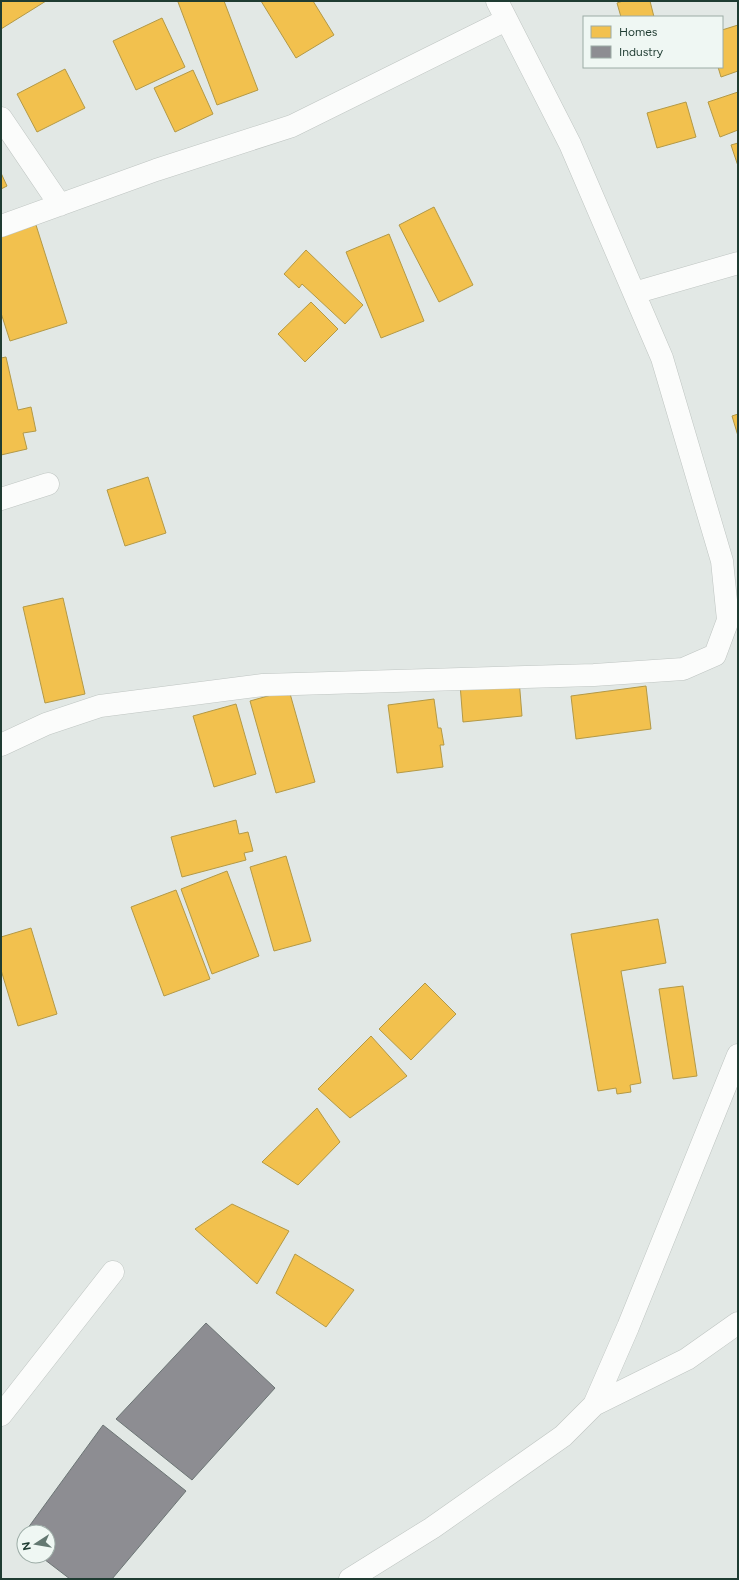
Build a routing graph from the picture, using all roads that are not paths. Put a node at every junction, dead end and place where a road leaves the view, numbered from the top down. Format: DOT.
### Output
graph roads {
  1 [pos="496,1"];
  2 [pos="506,20"];
  3 [pos="1,118"];
  4 [pos="60,205"];
  5 [pos="1,226"];
  6 [pos="738,263"];
  7 [pos="634,293"];
  8 [pos="48,484"];
  9 [pos="1,499"];
  10 [pos="730,559"];
  11 [pos="1,745"];
  12 [pos="738,1055"];
  13 [pos="113,1272"];
  14 [pos="738,1323"];
  15 [pos="594,1405"];
  16 [pos="1,1415"];
  17 [pos="350,1579"];
  1 -- 2 [label="street"];
  2 -- 4 [label="street"];
  2 -- 7 [label="street"];
  3 -- 4 [label="street"];
  4 -- 5 [label="street"];
  6 -- 7 [label="street"];
  7 -- 10 [label="street"];
  8 -- 9 [label="street"];
  10 -- 11 [label="street"];
  12 -- 15 [label="street"];
  13 -- 16 [label="street"];
  14 -- 15 [label="street"];
  15 -- 17 [label="street"];
}
